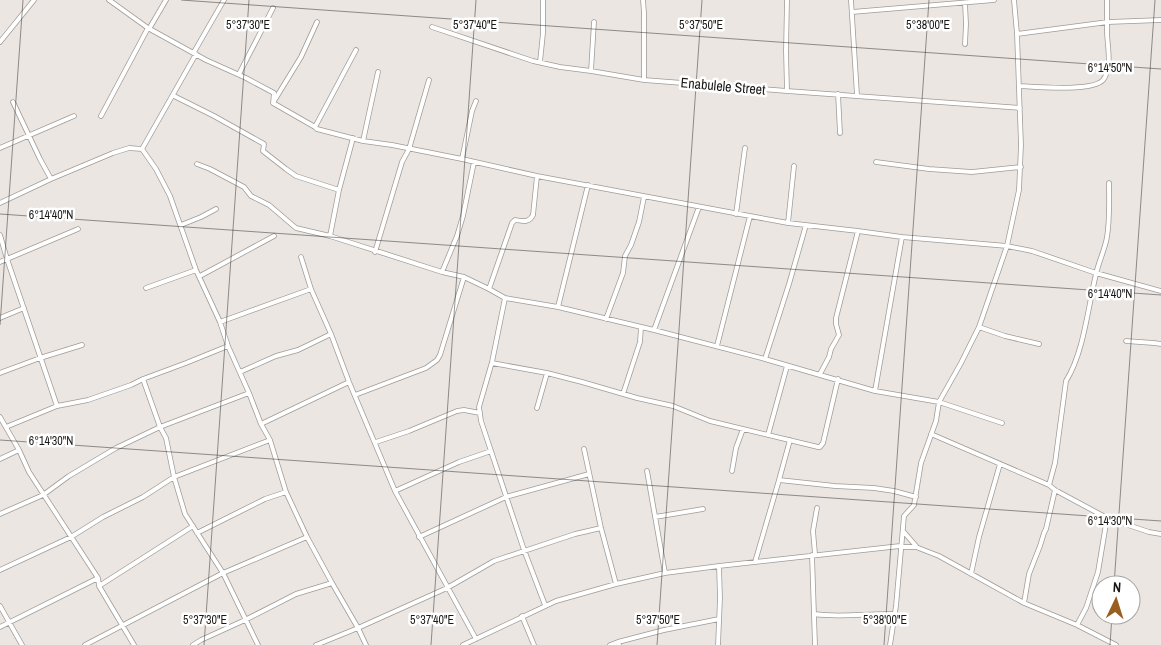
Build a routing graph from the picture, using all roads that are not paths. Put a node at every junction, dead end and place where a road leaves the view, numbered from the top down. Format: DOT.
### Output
graph roads {
  1 [pos="34,0"];
  2 [pos="109,0"];
  3 [pos="166,0"];
  4 [pos="224,0"];
  5 [pos="543,0"];
  6 [pos="643,0"];
  7 [pos="787,0"];
  8 [pos="851,0"];
  9 [pos="994,0"];
  10 [pos="1014,0"];
  11 [pos="1107,0"];
  12 [pos="965,3"];
  13 [pos="273,8"];
  14 [pos="852,12"];
  15 [pos="1161,19"];
  16 [pos="317,22"];
  17 [pos="594,22"];
  18 [pos="1108,22"];
  19 [pos="432,27"];
  20 [pos="148,29"];
  21 [pos="1018,34"];
  22 [pos="0,42"];
  23 [pos="965,44"];
  24 [pos="356,50"];
  25 [pos="195,53"];
  26 [pos="540,62"];
  27 [pos="592,71"];
  28 [pos="378,72"];
  29 [pos="238,74"];
  30 [pos="429,80"];
  31 [pos="644,80"];
  32 [pos="1020,86"];
  33 [pos="787,91"];
  34 [pos="838,94"];
  35 [pos="174,96"];
  36 [pos="858,96"];
  37 [pos="476,101"];
  38 [pos="13,102"];
  39 [pos="273,103"];
  40 [pos="1020,108"];
  41 [pos="74,116"];
  42 [pos="101,116"];
  43 [pos="315,127"];
  44 [pos="840,133"];
  45 [pos="28,135"];
  46 [pos="353,138"];
  47 [pos="363,140"];
  48 [pos="0,148"];
  49 [pos="746,148"];
  50 [pos="142,149"];
  51 [pos="409,149"];
  52 [pos="462,159"];
  53 [pos="474,162"];
  54 [pos="876,162"];
  55 [pos="197,164"];
  56 [pos="794,166"];
  57 [pos="1021,167"];
  58 [pos="537,176"];
  59 [pos="51,179"];
  60 [pos="1109,183"];
  61 [pos="588,185"];
  62 [pos="339,190"];
  63 [pos="644,197"];
  64 [pos="0,203"];
  65 [pos="699,207"];
  66 [pos="216,209"];
  67 [pos="736,214"];
  68 [pos="750,216"];
  69 [pos="788,223"];
  70 [pos="181,225"];
  71 [pos="806,225"];
  72 [pos="78,229"];
  73 [pos="858,231"];
  74 [pos="0,235"];
  75 [pos="274,236"];
  76 [pos="330,236"];
  77 [pos="902,237"];
  78 [pos="1007,246"];
  79 [pos="375,252"];
  80 [pos="301,257"];
  81 [pos="7,259"];
  82 [pos="0,262"];
  83 [pos="196,270"];
  84 [pos="442,272"];
  85 [pos="1096,273"];
  86 [pos="200,276"];
  87 [pos="464,277"];
  88 [pos="146,288"];
  89 [pos="311,289"];
  90 [pos="489,289"];
  91 [pos="1161,291"];
  92 [pos="505,298"];
  93 [pos="558,307"];
  94 [pos="24,308"];
  95 [pos="0,318"];
  96 [pos="606,319"];
  97 [pos="220,322"];
  98 [pos="641,327"];
  99 [pos="979,327"];
  100 [pos="654,330"];
  101 [pos="331,334"];
  102 [pos="1126,341"];
  103 [pos="1039,344"];
  104 [pos="1161,344"];
  105 [pos="82,345"];
  106 [pos="228,346"];
  107 [pos="717,346"];
  108 [pos="40,358"];
  109 [pos="765,359"];
  110 [pos="492,363"];
  111 [pos="787,366"];
  112 [pos="240,372"];
  113 [pos="0,373"];
  114 [pos="547,373"];
  115 [pos="820,374"];
  116 [pos="143,379"];
  117 [pos="838,379"];
  118 [pos="350,382"];
  119 [pos="875,390"];
  120 [pos="249,393"];
  121 [pos="623,394"];
  122 [pos="355,395"];
  123 [pos="938,402"];
  124 [pos="57,406"];
  125 [pos="537,408"];
  126 [pos="480,413"];
  127 [pos="0,417"];
  128 [pos="1002,423"];
  129 [pos="261,424"];
  130 [pos="6,427"];
  131 [pos="160,427"];
  132 [pos="743,429"];
  133 [pos="931,434"];
  134 [pos="768,435"];
  135 [pos="270,440"];
  136 [pos="790,440"];
  137 [pos="376,442"];
  138 [pos="584,449"];
  139 [pos="19,450"];
  140 [pos="492,451"];
  141 [pos="0,459"];
  142 [pos="1000,464"];
  143 [pos="732,471"];
  144 [pos="647,472"];
  145 [pos="589,474"];
  146 [pos="174,477"];
  147 [pos="779,480"];
  148 [pos="1049,486"];
  149 [pos="1055,490"];
  150 [pos="395,491"];
  151 [pos="286,492"];
  152 [pos="43,495"];
  153 [pos="506,497"];
  154 [pos="916,497"];
  155 [pos="818,508"];
  156 [pos="703,509"];
  157 [pos="0,514"];
  158 [pos="654,517"];
  159 [pos="1107,518"];
  160 [pos="193,526"];
  161 [pos="601,528"];
  162 [pos="903,531"];
  163 [pos="197,533"];
  164 [pos="1161,534"];
  165 [pos="71,537"];
  166 [pos="308,537"];
  167 [pos="419,537"];
  168 [pos="916,547"];
  169 [pos="902,548"];
  170 [pos="524,550"];
  171 [pos="814,555"];
  172 [pos="755,562"];
  173 [pos="719,566"];
  174 [pos="0,570"];
  175 [pos="223,573"];
  176 [pos="665,573"];
  177 [pos="971,574"];
  178 [pos="98,578"];
  179 [pos="332,583"];
  180 [pos="616,584"];
  181 [pos="99,586"];
  182 [pos="447,588"];
  183 [pos="1024,603"];
  184 [pos="545,605"];
  185 [pos="0,606"];
  186 [pos="814,614"];
  187 [pos="895,614"];
  188 [pos="522,616"];
  189 [pos="719,619"];
  190 [pos="245,620"];
  191 [pos="9,622"];
  192 [pos="1077,625"];
  193 [pos="123,626"];
  194 [pos="0,627"];
  195 [pos="358,628"];
  196 [pos="476,639"];
  197 [pos="618,644"];
  198 [pos="22,645"];
  199 [pos="85,645"];
  200 [pos="134,645"];
  201 [pos="193,645"];
  202 [pos="258,645"];
  203 [pos="316,645"];
  204 [pos="366,645"];
  205 [pos="463,645"];
  206 [pos="534,645"];
  207 [pos="610,645"];
  208 [pos="718,645"];
  209 [pos="815,645"];
  210 [pos="890,645"];
  211 [pos="1116,645"];
  1 -- 22 [label="street"];
  2 -- 20 [label="street"];
  3 -- 20 [label="street"];
  4 -- 25 [label="street"];
  5 -- 26 [label="street"];
  6 -- 31 [label="street"];
  7 -- 33 [label="street"];
  8 -- 14 [label="street"];
  9 -- 12 [label="street"];
  10 -- 21 [label="street"];
  11 -- 18 [label="street"];
  12 -- 14 [label="street"];
  12 -- 23 [label="street"];
  13 -- 29 [label="street"];
  14 -- 36 [label="street"];
  15 -- 18 [label="street"];
  16 -- 39 [label="street"];
  17 -- 27 [label="street"];
  18 -- 21 [label="street"];
  18 -- 32 [label="street"];
  19 -- 26 [label="street, Enabulele Street"];
  20 -- 25 [label="street"];
  20 -- 42 [label="street"];
  21 -- 32 [label="street"];
  24 -- 43 [label="street"];
  25 -- 29 [label="street"];
  25 -- 35 [label="street"];
  26 -- 27 [label="street, Enabulele Street"];
  27 -- 31 [label="street, Enabulele Street"];
  28 -- 47 [label="street"];
  29 -- 39 [label="street"];
  30 -- 51 [label="street"];
  31 -- 33 [label="street, Enabulele Street"];
  32 -- 40 [label="street"];
  33 -- 34 [label="street, Enabulele Street"];
  34 -- 36 [label="street, Enabulele Street"];
  34 -- 44 [label="street"];
  35 -- 50 [label="street"];
  35 -- 62 [label="street"];
  36 -- 40 [label="street, Enabulele Street"];
  37 -- 52 [label="street"];
  38 -- 45 [label="street"];
  39 -- 43 [label="street"];
  40 -- 57 [label="street"];
  41 -- 45 [label="street"];
  43 -- 46 [label="street"];
  45 -- 48 [label="street"];
  45 -- 59 [label="street"];
  46 -- 47 [label="street"];
  46 -- 62 [label="street"];
  47 -- 51 [label="street"];
  49 -- 67 [label="street"];
  50 -- 59 [label="street"];
  50 -- 70 [label="street"];
  51 -- 52 [label="street"];
  51 -- 79 [label="street"];
  52 -- 53 [label="street"];
  53 -- 58 [label="street"];
  53 -- 84 [label="street"];
  54 -- 57 [label="street"];
  55 -- 76 [label="street"];
  56 -- 69 [label="street"];
  57 -- 78 [label="street"];
  58 -- 61 [label="street"];
  58 -- 90 [label="street"];
  59 -- 64 [label="street"];
  60 -- 85 [label="street"];
  61 -- 63 [label="street"];
  61 -- 93 [label="street"];
  62 -- 76 [label="street"];
  63 -- 65 [label="street"];
  63 -- 96 [label="street"];
  65 -- 67 [label="street"];
  65 -- 100 [label="street"];
  66 -- 70 [label="street"];
  67 -- 68 [label="street"];
  68 -- 69 [label="street"];
  68 -- 107 [label="street"];
  69 -- 71 [label="street"];
  70 -- 83 [label="street"];
  71 -- 73 [label="street"];
  71 -- 109 [label="street"];
  72 -- 81 [label="street"];
  73 -- 77 [label="street"];
  73 -- 115 [label="street"];
  74 -- 81 [label="street"];
  75 -- 86 [label="street"];
  76 -- 79 [label="street"];
  77 -- 78 [label="street"];
  77 -- 119 [label="street"];
  78 -- 85 [label="street"];
  78 -- 99 [label="street"];
  79 -- 84 [label="street"];
  80 -- 89 [label="street"];
  81 -- 82 [label="street"];
  81 -- 94 [label="street"];
  83 -- 86 [label="street"];
  83 -- 88 [label="street"];
  84 -- 87 [label="street"];
  85 -- 91 [label="street"];
  85 -- 148 [label="street"];
  86 -- 97 [label="street"];
  87 -- 90 [label="street"];
  87 -- 122 [label="street"];
  89 -- 97 [label="street"];
  89 -- 101 [label="street"];
  90 -- 92 [label="street"];
  92 -- 93 [label="street"];
  92 -- 110 [label="street"];
  93 -- 96 [label="street"];
  94 -- 95 [label="street"];
  94 -- 108 [label="street"];
  96 -- 98 [label="street"];
  97 -- 106 [label="street"];
  98 -- 100 [label="street"];
  98 -- 121 [label="street"];
  99 -- 103 [label="street"];
  99 -- 123 [label="street"];
  100 -- 107 [label="street"];
  101 -- 112 [label="street"];
  101 -- 118 [label="street"];
  102 -- 104 [label="street"];
  105 -- 108 [label="street"];
  106 -- 112 [label="street"];
  106 -- 116 [label="street"];
  107 -- 109 [label="street"];
  108 -- 113 [label="street"];
  108 -- 124 [label="street"];
  109 -- 111 [label="street"];
  110 -- 114 [label="street"];
  110 -- 126 [label="street"];
  111 -- 115 [label="street"];
  111 -- 134 [label="street"];
  112 -- 120 [label="street"];
  114 -- 121 [label="street"];
  114 -- 125 [label="street"];
  115 -- 117 [label="street"];
  116 -- 124 [label="street"];
  116 -- 131 [label="street"];
  117 -- 119 [label="street"];
  117 -- 136 [label="street"];
  118 -- 122 [label="street"];
  118 -- 129 [label="street"];
  119 -- 123 [label="street"];
  120 -- 129 [label="street"];
  120 -- 131 [label="street"];
  121 -- 132 [label="street"];
  122 -- 137 [label="street"];
  123 -- 128 [label="street"];
  123 -- 133 [label="street"];
  124 -- 130 [label="street"];
  126 -- 137 [label="street"];
  126 -- 140 [label="street"];
  127 -- 130 [label="street"];
  129 -- 135 [label="street"];
  130 -- 139 [label="street"];
  131 -- 146 [label="street"];
  131 -- 152 [label="street"];
  132 -- 134 [label="street"];
  132 -- 143 [label="street"];
  133 -- 142 [label="street"];
  133 -- 154 [label="street"];
  134 -- 136 [label="street"];
  135 -- 146 [label="street"];
  135 -- 151 [label="street"];
  136 -- 147 [label="street"];
  137 -- 150 [label="street"];
  138 -- 145 [label="street"];
  139 -- 141 [label="street"];
  139 -- 152 [label="street"];
  140 -- 150 [label="street"];
  140 -- 153 [label="street"];
  142 -- 148 [label="street"];
  142 -- 177 [label="street"];
  144 -- 158 [label="street"];
  145 -- 153 [label="street"];
  145 -- 161 [label="street"];
  146 -- 160 [label="street"];
  146 -- 165 [label="street"];
  147 -- 154 [label="street"];
  147 -- 172 [label="street"];
  148 -- 149 [label="street"];
  149 -- 159 [label="street"];
  149 -- 183 [label="street"];
  150 -- 167 [label="street"];
  151 -- 163 [label="street"];
  151 -- 166 [label="street"];
  152 -- 157 [label="street"];
  152 -- 165 [label="street"];
  153 -- 167 [label="street"];
  153 -- 170 [label="street"];
  154 -- 162 [label="street"];
  155 -- 171 [label="street"];
  156 -- 158 [label="street"];
  158 -- 176 [label="street"];
  159 -- 164 [label="street"];
  159 -- 192 [label="street"];
  160 -- 163 [label="street"];
  160 -- 181 [label="street"];
  161 -- 170 [label="street"];
  161 -- 180 [label="street"];
  162 -- 168 [label="street"];
  162 -- 169 [label="street"];
  163 -- 175 [label="street"];
  165 -- 174 [label="street"];
  165 -- 178 [label="street"];
  166 -- 175 [label="street"];
  166 -- 179 [label="street"];
  167 -- 182 [label="street"];
  168 -- 169 [label="street"];
  168 -- 177 [label="street"];
  169 -- 171 [label="street"];
  169 -- 187 [label="street"];
  170 -- 182 [label="street"];
  170 -- 184 [label="street"];
  171 -- 172 [label="street"];
  171 -- 186 [label="street"];
  172 -- 173 [label="street"];
  173 -- 176 [label="street"];
  173 -- 189 [label="street"];
  175 -- 190 [label="street"];
  175 -- 193 [label="street"];
  176 -- 180 [label="street"];
  177 -- 183 [label="street"];
  178 -- 181 [label="street"];
  178 -- 191 [label="street"];
  179 -- 190 [label="street"];
  179 -- 195 [label="street"];
  180 -- 184 [label="street"];
  181 -- 193 [label="street"];
  182 -- 195 [label="street"];
  182 -- 196 [label="street"];
  183 -- 192 [label="street"];
  184 -- 188 [label="street"];
  185 -- 191 [label="street"];
  186 -- 187 [label="street"];
  186 -- 209 [label="street"];
  187 -- 210 [label="street"];
  188 -- 196 [label="street"];
  188 -- 206 [label="street"];
  189 -- 197 [label="street"];
  189 -- 208 [label="street"];
  190 -- 201 [label="street"];
  190 -- 202 [label="street"];
  191 -- 194 [label="street"];
  191 -- 198 [label="street"];
  192 -- 211 [label="street"];
  193 -- 199 [label="street"];
  193 -- 200 [label="street"];
  195 -- 203 [label="street"];
  195 -- 204 [label="street"];
  196 -- 205 [label="street"];
  197 -- 207 [label="street"];
}
